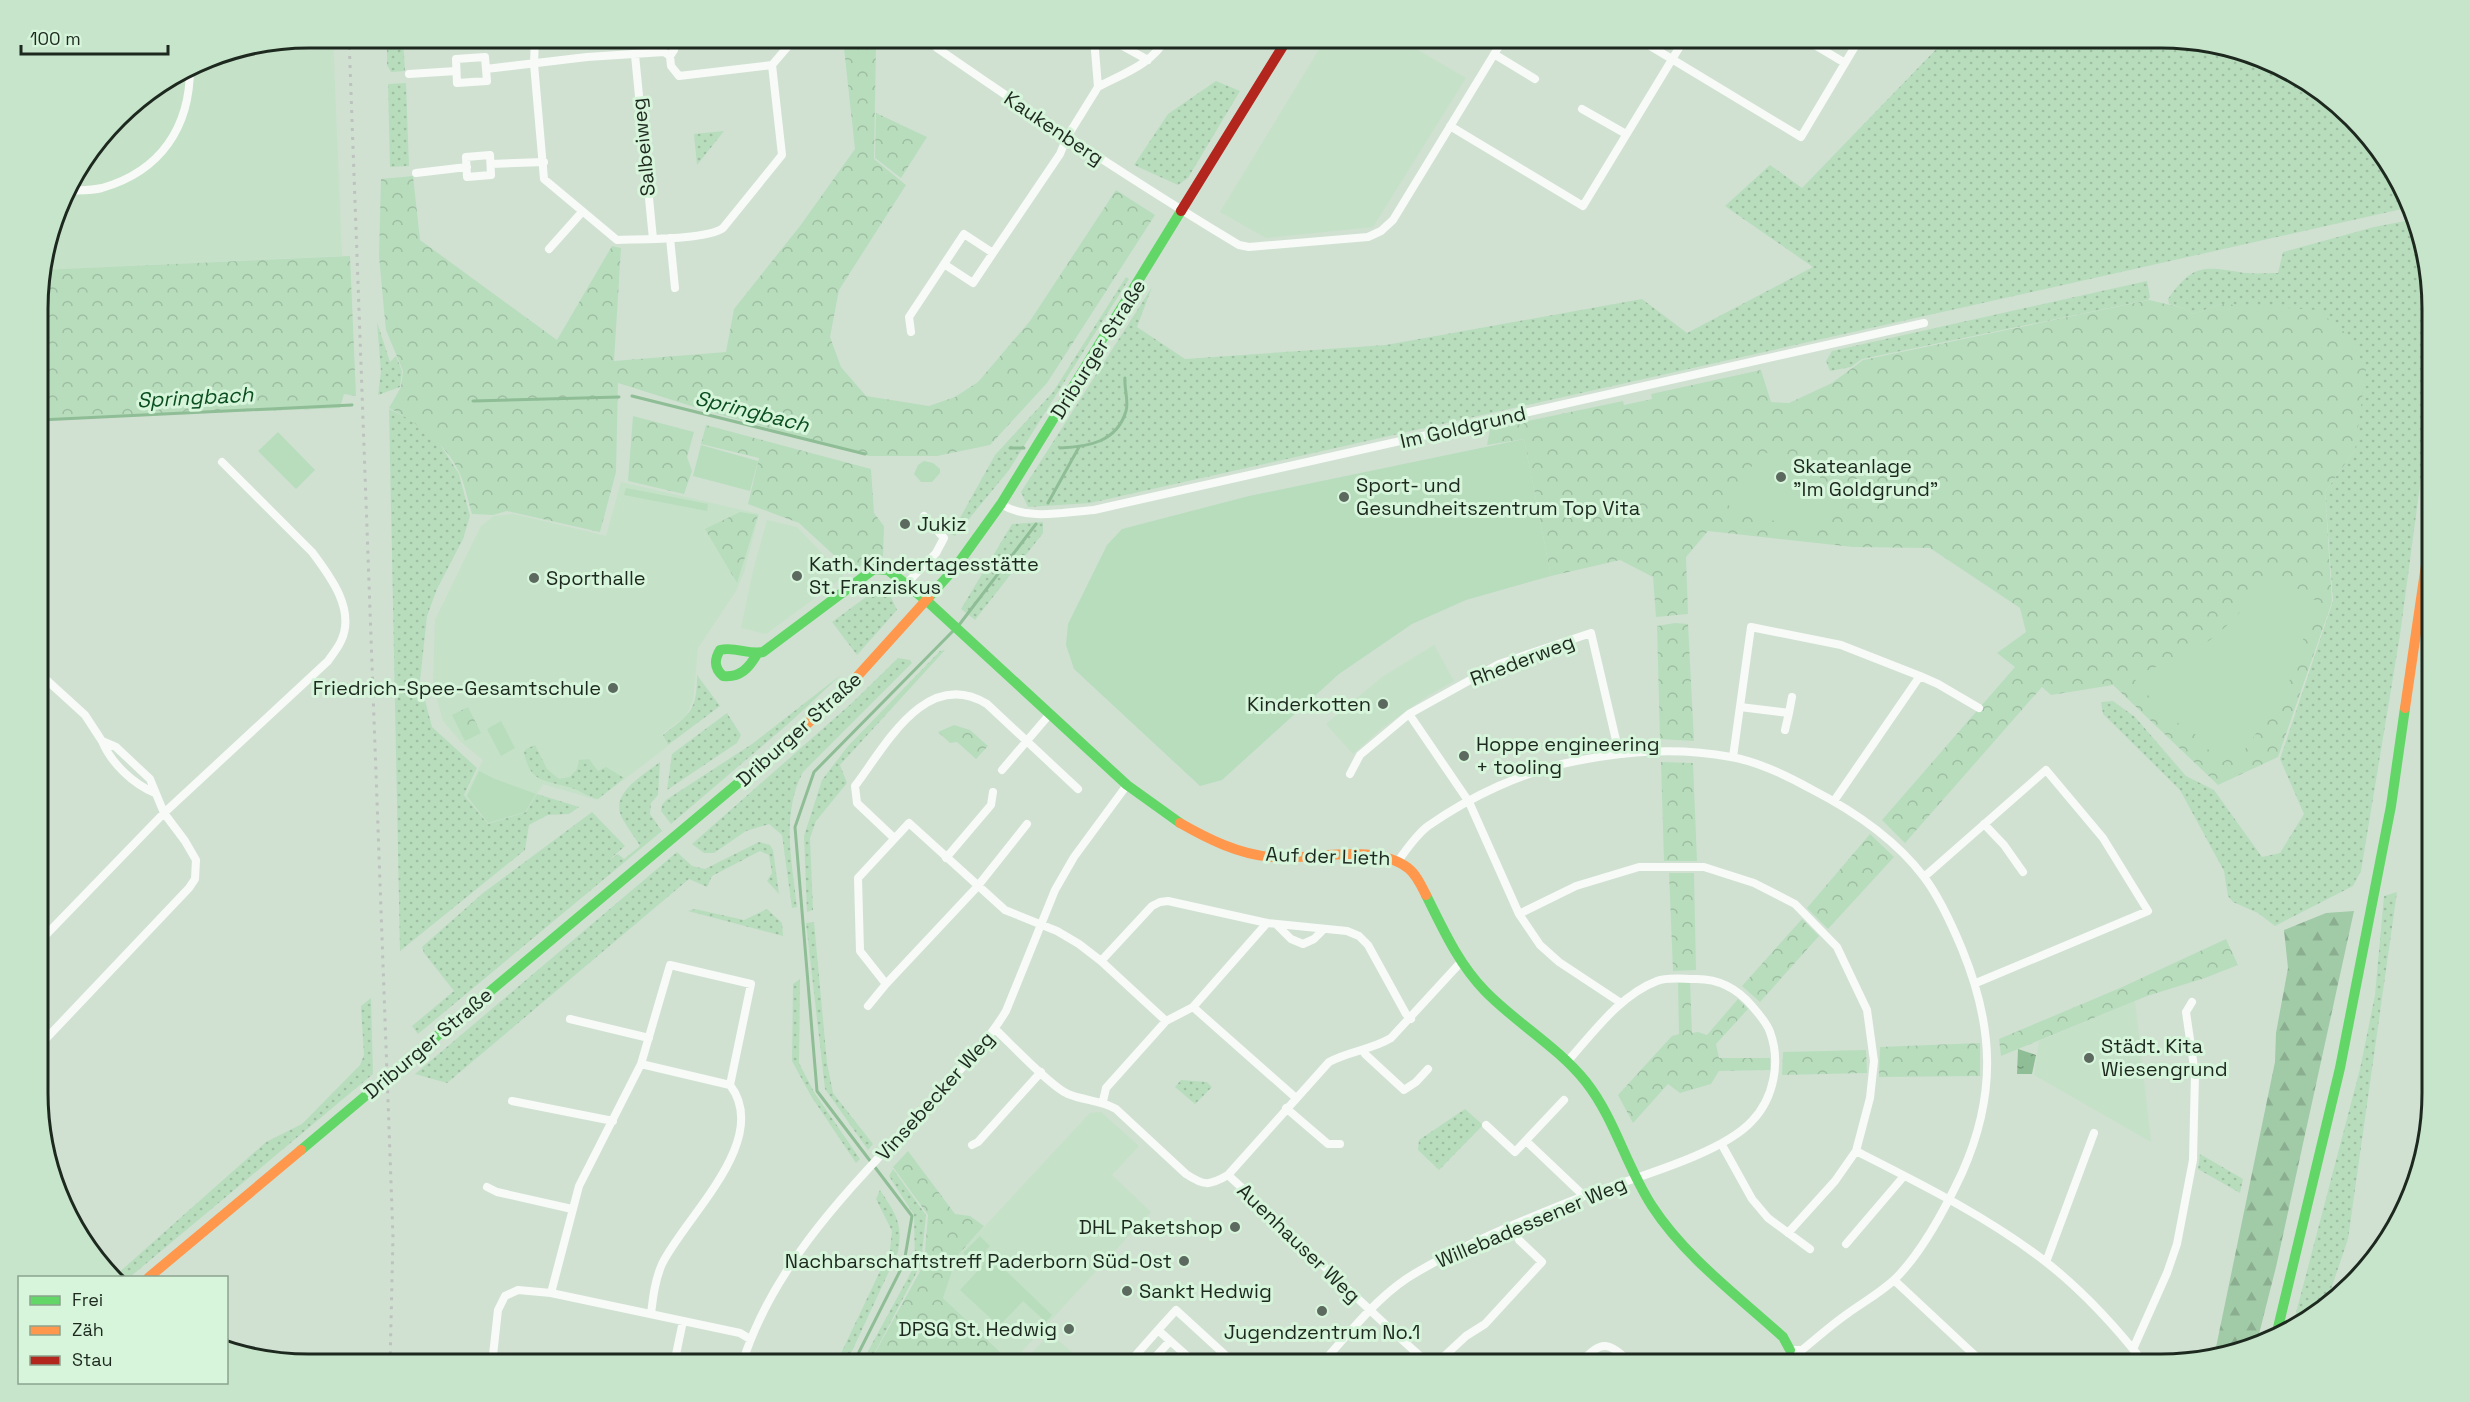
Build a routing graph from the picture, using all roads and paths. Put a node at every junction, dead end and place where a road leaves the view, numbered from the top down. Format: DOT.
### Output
graph roads {
  1 [pos="535,48"];
  2 [pos="674,48"];
  3 [pos="783,48"];
  4 [pos="937,48"];
  5 [pos="1095,48"];
  6 [pos="1126,48"];
  7 [pos="1160,48"];
  8 [pos="1282,48"];
  9 [pos="1498,48"];
  10 [pos="1654,48"];
  11 [pos="1679,48"];
  12 [pos="1820,48"];
  13 [pos="1854,48"];
  14 [pos="1494,54"];
  15 [pos="635,55"];
  16 [pos="670,56"];
  17 [pos="1672,59"];
  18 [pos="1148,60"];
  19 [pos="1845,63"];
  20 [pos="534,64"];
  21 [pos="772,65"];
  22 [pos="486,69"];
  23 [pos="456,71"];
  24 [pos="409,74"];
  25 [pos="189,78"];
  26 [pos="1535,80"];
  27 [pos="1098,87"];
  28 [pos="1582,109"];
  29 [pos="1450,126"];
  30 [pos="1626,134"];
  31 [pos="1067,137"];
  32 [pos="544,162"];
  33 [pos="491,164"];
  34 [pos="466,167"];
  35 [pos="416,173"];
  36 [pos="77,190"];
  37 [pos="582,212"];
  38 [pos="1182,212"];
  39 [pos="670,238"];
  40 [pos="652,239"];
  41 [pos="549,249"];
  42 [pos="993,253"];
  43 [pos="944,264"];
  44 [pos="675,288"];
  45 [pos="1924,322"];
  46 [pos="911,332"];
  47 [pos="222,462"];
  48 [pos="1001,504"];
  49 [pos="924,516"];
  50 [pos="906,584"];
  51 [pos="2422,593"];
  52 [pos="927,601"];
  53 [pos="757,654"];
  54 [pos="1920,676"];
  55 [pos="48,681"];
  56 [pos="1792,697"];
  57 [pos="1740,707"];
  58 [pos="1979,708"];
  59 [pos="1789,713"];
  60 [pos="1409,714"];
  61 [pos="1049,715"];
  62 [pos="1785,730"];
  63 [pos="1028,742"];
  64 [pos="1619,753"];
  65 [pos="1733,757"];
  66 [pos="1002,770"];
  67 [pos="1350,774"];
  68 [pos="1127,785"];
  69 [pos="1078,789"];
  70 [pos="993,792"];
  71 [pos="1834,801"];
  72 [pos="1469,802"];
  73 [pos="164,813"];
  74 [pos="1027,824"];
  75 [pos="1984,824"];
  76 [pos="894,838"];
  77 [pos="946,858"];
  78 [pos="1398,861"];
  79 [pos="2024,872"];
  80 [pos="1924,877"];
  81 [pos="977,886"];
  82 [pos="1519,914"];
  83 [pos="1040,923"];
  84 [pos="1266,923"];
  85 [pos="1278,925"];
  86 [pos="1324,929"];
  87 [pos="48,933"];
  88 [pos="1101,961"];
  89 [pos="1461,962"];
  90 [pos="1976,983"];
  91 [pos="885,984"];
  92 [pos="2192,1002"];
  93 [pos="1621,1003"];
  94 [pos="868,1006"];
  95 [pos="1193,1006"];
  96 [pos="1411,1018"];
  97 [pos="570,1019"];
  98 [pos="1166,1021"];
  99 [pos="995,1029"];
  100 [pos="48,1037"];
  101 [pos="649,1038"];
  102 [pos="1364,1050"];
  103 [pos="1567,1062"];
  104 [pos="641,1064"];
  105 [pos="1428,1069"];
  106 [pos="1041,1072"];
  107 [pos="730,1085"];
  108 [pos="1296,1098"];
  109 [pos="1564,1100"];
  110 [pos="512,1101"];
  111 [pos="1102,1101"];
  112 [pos="1286,1108"];
  113 [pos="613,1121"];
  114 [pos="1486,1125"];
  115 [pos="2094,1133"];
  116 [pos="1526,1141"];
  117 [pos="1340,1144"];
  118 [pos="972,1145"];
  119 [pos="1722,1145"];
  120 [pos="1856,1151"];
  121 [pos="1228,1175"];
  122 [pos="1904,1176"];
  123 [pos="1636,1177"];
  124 [pos="487,1187"];
  125 [pos="1584,1196"];
  126 [pos="1949,1200"];
  127 [pos="572,1209"];
  128 [pos="1513,1226"];
  129 [pos="1788,1233"];
  130 [pos="1846,1244"];
  131 [pos="1810,1249"];
  132 [pos="2046,1262"];
  133 [pos="150,1276"];
  134 [pos="1894,1280"];
  135 [pos="551,1293"];
  136 [pos="1369,1311"];
  137 [pos="651,1314"];
  138 [pos="684,1321"];
  139 [pos="2278,1326"];
  140 [pos="1158,1330"];
  141 [pos="750,1339"];
  142 [pos="1170,1341"];
  143 [pos="2133,1349"];
  144 [pos="1790,1350"];
  145 [pos="493,1354"];
  146 [pos="676,1354"];
  147 [pos="745,1354"];
  148 [pos="1137,1354"];
  149 [pos="1158,1354"];
  150 [pos="1185,1354"];
  151 [pos="1224,1354"];
  152 [pos="1330,1354"];
  153 [pos="1418,1354"];
  154 [pos="1447,1354"];
  155 [pos="1589,1354"];
  156 [pos="1621,1354"];
  157 [pos="1789,1354"];
  158 [pos="1973,1354"];
  159 [pos="2137,1354"];
  1 -- 20 [label="street"];
  2 -- 16 [label="street"];
  3 -- 21 [label="street"];
  4 -- 31 [label="street, Kaukenberg"];
  5 -- 27 [label="street"];
  6 -- 18 [label="street"];
  7 -- 18 [label="street"];
  8 -- 38 [label="main road, Driburger Straße"];
  9 -- 14 [label="street, Kaukenberg"];
  10 -- 17 [label="street"];
  11 -- 17 [label="street"];
  12 -- 19 [label="street"];
  13 -- 19 [label="street"];
  14 -- 26 [label="street"];
  14 -- 29 [label="street, Kaukenberg"];
  15 -- 16 [label="street"];
  15 -- 20 [label="street"];
  15 -- 40 [label="street, Salbeiweg"];
  16 -- 21 [label="street"];
  17 -- 19 [label="street"];
  17 -- 30 [label="street"];
  18 -- 27 [label="street"];
  20 -- 22 [label="street"];
  20 -- 32 [label="street"];
  21 -- 39 [label="street"];
  22 -- 23 [label="street"];
  22 -- 23 [label="street"];
  23 -- 24 [label="street"];
  25 -- 36 [label="street"];
  27 -- 31 [label="street"];
  28 -- 30 [label="street"];
  29 -- 30 [label="street"];
  29 -- 38 [label="street, Kaukenberg"];
  31 -- 38 [label="street, Kaukenberg"];
  31 -- 42 [label="street"];
  32 -- 33 [label="street"];
  32 -- 37 [label="street"];
  33 -- 34 [label="street"];
  33 -- 34 [label="street"];
  34 -- 35 [label="street"];
  37 -- 40 [label="street"];
  37 -- 41 [label="street"];
  38 -- 48 [label="main road, Driburger Straße"];
  39 -- 40 [label="street"];
  39 -- 44 [label="street"];
  42 -- 43 [label="street"];
  42 -- 43 [label="street"];
  43 -- 46 [label="street"];
  45 -- 48 [label="street, Im Goldgrund"];
  47 -- 73 [label="street"];
  48 -- 52 [label="main road, Driburger Straße"];
  49 -- 50 [label="street"];
  50 -- 52 [label="main road, Auf der Lieth"];
  50 -- 53 [label="main road, Auf der Lieth"];
  51 -- 139 [label="main road"];
  52 -- 61 [label="main road, Auf der Lieth"];
  52 -- 133 [label="main road, Driburger Straße"];
  54 -- 57 [label="street"];
  54 -- 58 [label="street"];
  54 -- 71 [label="street"];
  55 -- 73 [label="street"];
  56 -- 59 [label="street"];
  57 -- 59 [label="street"];
  57 -- 65 [label="street"];
  59 -- 62 [label="street"];
  60 -- 64 [label="street, Rhederweg"];
  60 -- 67 [label="street, Rhederweg"];
  60 -- 72 [label="street"];
  61 -- 63 [label="street"];
  61 -- 68 [label="main road, Auf der Lieth"];
  63 -- 66 [label="street"];
  63 -- 69 [label="street"];
  63 -- 76 [label="street"];
  64 -- 65 [label="street, Auf der Lieth"];
  64 -- 72 [label="street, Auf der Lieth"];
  65 -- 71 [label="street, Auf der Lieth"];
  68 -- 78 [label="main road, Auf der Lieth"];
  68 -- 83 [label="street, Vinsebecker Weg"];
  70 -- 77 [label="street"];
  71 -- 80 [label="street, Auf der Lieth"];
  72 -- 78 [label="street, Auf der Lieth"];
  72 -- 82 [label="street"];
  73 -- 87 [label="street"];
  73 -- 100 [label="street"];
  74 -- 81 [label="street"];
  75 -- 79 [label="street"];
  75 -- 80 [label="street"];
  75 -- 90 [label="street"];
  76 -- 77 [label="street"];
  76 -- 91 [label="street"];
  77 -- 81 [label="street"];
  78 -- 89 [label="main road"];
  80 -- 90 [label="street, Auf der Lieth"];
  81 -- 83 [label="street"];
  81 -- 91 [label="street"];
  82 -- 93 [label="street"];
  82 -- 120 [label="street"];
  83 -- 88 [label="street"];
  83 -- 99 [label="street, Vinsebecker Weg"];
  84 -- 85 [label="street"];
  84 -- 88 [label="street"];
  84 -- 95 [label="street"];
  85 -- 86 [label="street"];
  85 -- 86 [label="street"];
  86 -- 96 [label="street"];
  88 -- 98 [label="street"];
  89 -- 96 [label="street"];
  89 -- 103 [label="main road"];
  90 -- 126 [label="street, Auf der Lieth"];
  91 -- 94 [label="street"];
  92 -- 143 [label="street"];
  93 -- 103 [label="street"];
  93 -- 119 [label="street"];
  95 -- 98 [label="street"];
  95 -- 108 [label="street"];
  96 -- 102 [label="street"];
  97 -- 101 [label="street"];
  98 -- 111 [label="street"];
  99 -- 106 [label="street"];
  99 -- 141 [label="street, Vinsebecker Weg"];
  101 -- 104 [label="street"];
  101 -- 107 [label="street"];
  102 -- 105 [label="street"];
  102 -- 108 [label="street"];
  103 -- 123 [label="main road"];
  104 -- 107 [label="street"];
  104 -- 113 [label="street"];
  106 -- 111 [label="street"];
  106 -- 118 [label="street"];
  107 -- 137 [label="street"];
  108 -- 112 [label="street"];
  109 -- 116 [label="street"];
  110 -- 113 [label="street"];
  111 -- 121 [label="street"];
  112 -- 117 [label="street"];
  112 -- 121 [label="street"];
  113 -- 127 [label="street"];
  114 -- 116 [label="street"];
  115 -- 132 [label="street"];
  116 -- 125 [label="street"];
  119 -- 123 [label="street"];
  119 -- 129 [label="street"];
  120 -- 122 [label="street"];
  120 -- 129 [label="street"];
  121 -- 136 [label="street, Auenhauser Weg"];
  122 -- 126 [label="street"];
  122 -- 130 [label="street"];
  123 -- 125 [label="street, Willebadessener Weg"];
  123 -- 144 [label="main road"];
  124 -- 127 [label="street"];
  125 -- 128 [label="street, Willebadessener Weg"];
  126 -- 132 [label="street"];
  126 -- 134 [label="street, Auf der Lieth"];
  127 -- 135 [label="street"];
  128 -- 136 [label="street, Willebadessener Weg"];
  128 -- 154 [label="street, Auenhauser Weg"];
  129 -- 131 [label="street"];
  132 -- 143 [label="street"];
  134 -- 144 [label="street, Auf der Lieth"];
  134 -- 158 [label="street"];
  135 -- 137 [label="street"];
  135 -- 145 [label="street"];
  136 -- 152 [label="street, Willebadessener Weg"];
  136 -- 153 [label="street, Auenhauser Weg"];
  137 -- 138 [label="street"];
  138 -- 141 [label="street"];
  138 -- 146 [label="street"];
  140 -- 142 [label="street"];
  140 -- 148 [label="street"];
  140 -- 151 [label="street"];
  141 -- 147 [label="street, Vinsebecker Weg"];
  142 -- 149 [label="street"];
  142 -- 150 [label="street"];
  143 -- 159 [label="street"];
  144 -- 157 [label="street"];
  155 -- 156 [label="street"];
}
